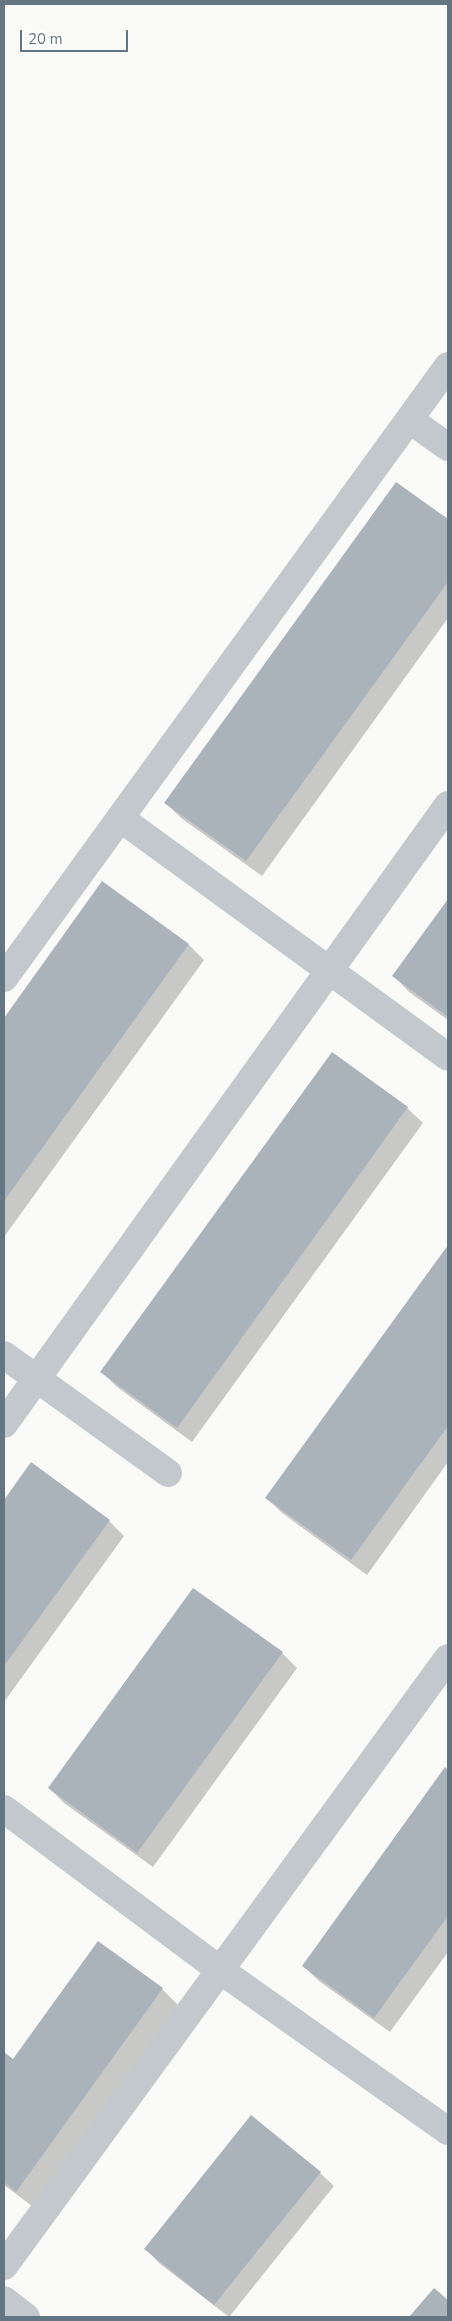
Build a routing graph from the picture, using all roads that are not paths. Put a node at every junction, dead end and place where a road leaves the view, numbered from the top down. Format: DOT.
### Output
graph roads {
  1 [pos="448,366"];
  2 [pos="410,420"];
  3 [pos="448,447"];
  4 [pos="448,805"];
  5 [pos="120,818"];
  6 [pos="329,970"];
  7 [pos="4,978"];
  8 [pos="448,1057"];
  9 [pos="4,1355"];
  10 [pos="36,1378"];
  11 [pos="4,1424"];
  12 [pos="168,1473"];
  13 [pos="448,1658"];
  14 [pos="4,1809"];
  15 [pos="220,1970"];
  16 [pos="448,2131"];
  17 [pos="4,2266"];
  18 [pos="4,2300"];
  19 [pos="26,2317"];
  1 -- 2 [label="lane"];
  2 -- 3 [label="lane"];
  2 -- 5 [label="lane"];
  4 -- 6 [label="lane"];
  5 -- 6 [label="lane"];
  5 -- 7 [label="lane"];
  6 -- 8 [label="lane"];
  6 -- 10 [label="lane"];
  9 -- 10 [label="lane"];
  10 -- 11 [label="lane"];
  10 -- 12 [label="lane"];
  13 -- 15 [label="lane"];
  14 -- 15 [label="lane"];
  15 -- 16 [label="lane"];
  15 -- 17 [label="lane"];
  18 -- 19 [label="lane"];
}
